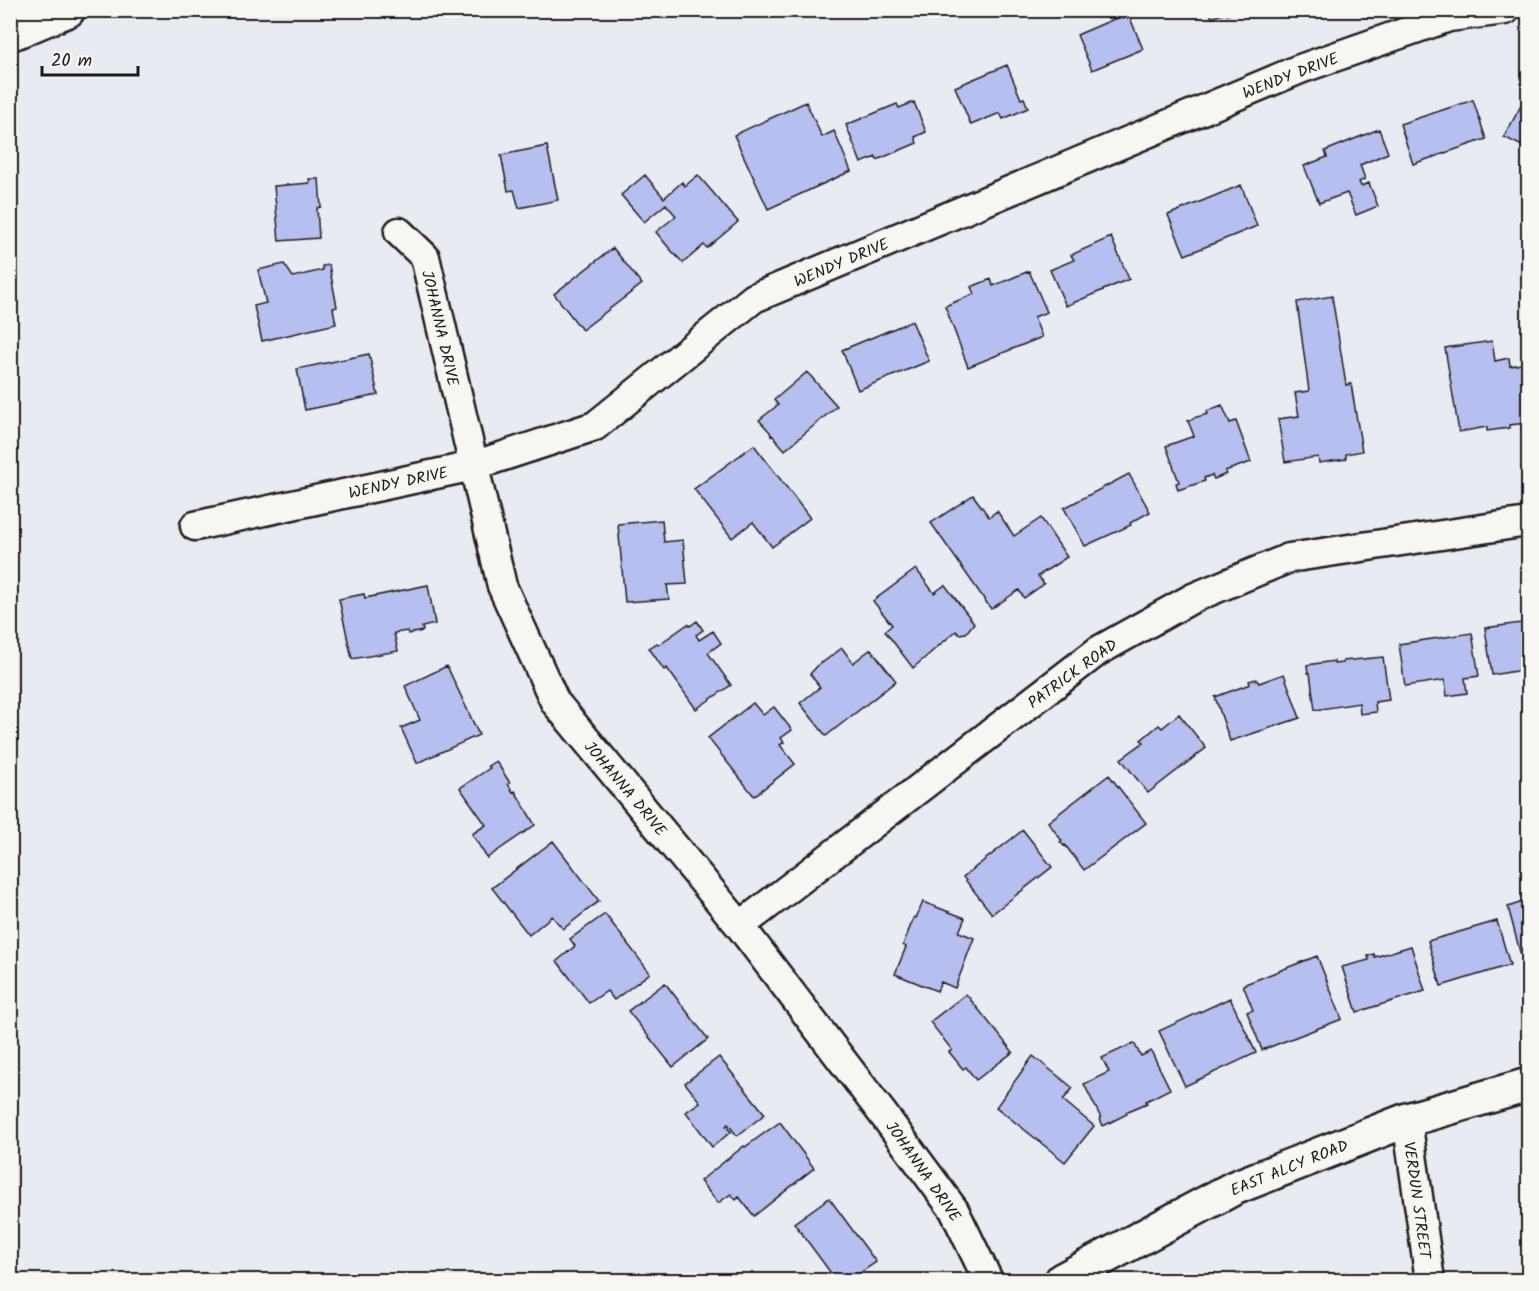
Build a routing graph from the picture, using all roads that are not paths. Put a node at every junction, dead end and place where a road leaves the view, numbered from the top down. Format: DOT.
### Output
graph roads {
  1 [pos="68,10"];
  2 [pos="1505,10"];
  3 [pos="10,34"];
  4 [pos="399,232"];
  5 [pos="473,466"];
  6 [pos="1528,522"];
  7 [pos="195,526"];
  8 [pos="740,926"];
  9 [pos="1528,1085"];
  10 [pos="1407,1120"];
  11 [pos="988,1281"];
  12 [pos="1062,1281"];
  13 [pos="1430,1281"];
  1 -- 3 [label="main road"];
  2 -- 5 [label="street, WENDY DRIVE"];
  4 -- 5 [label="street, JOHANNA DRIVE"];
  5 -- 7 [label="street, WENDY DRIVE"];
  5 -- 8 [label="street, JOHANNA DRIVE"];
  6 -- 8 [label="street, PATRICK ROAD"];
  8 -- 11 [label="street, JOHANNA DRIVE"];
  9 -- 10 [label="main road, EAST ALCY ROAD"];
  10 -- 12 [label="main road, EAST ALCY ROAD"];
  10 -- 13 [label="street, VERDUN STREET"];
}
